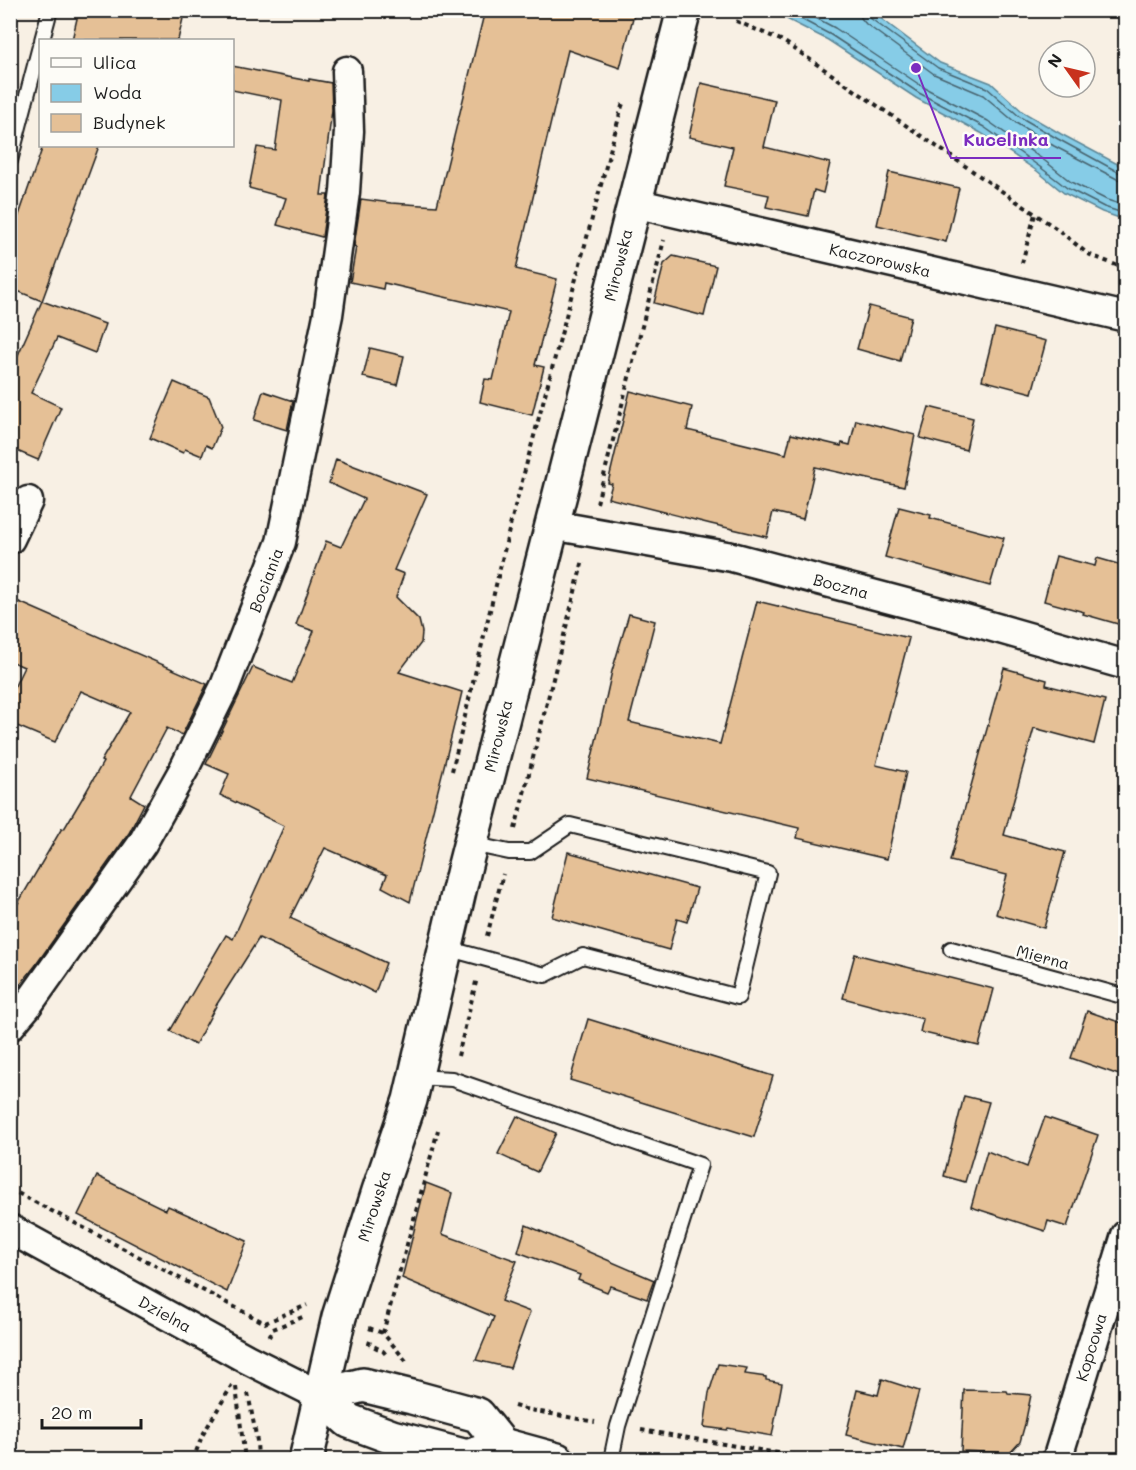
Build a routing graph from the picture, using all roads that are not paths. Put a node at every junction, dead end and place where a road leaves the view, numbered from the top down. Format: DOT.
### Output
graph roads {
  1 [pos="50,10"];
  2 [pos="683,15"];
  3 [pos="42,39"];
  4 [pos="39,50"];
  5 [pos="347,71"];
  6 [pos="10,161"];
  7 [pos="634,203"];
  8 [pos="1125,317"];
  9 [pos="28,501"];
  10 [pos="552,525"];
  11 [pos="10,539"];
  12 [pos="1125,665"];
  13 [pos="471,844"];
  14 [pos="446,948"];
  15 [pos="951,950"];
  16 [pos="1125,997"];
  17 [pos="10,1026"];
  18 [pos="416,1077"];
  19 [pos="10,1229"];
  20 [pos="1125,1235"];
  21 [pos="321,1396"];
  22 [pos="502,1445"];
  23 [pos="306,1460"];
  24 [pos="557,1460"];
  25 [pos="611,1460"];
  26 [pos="1057,1460"];
  1 -- 3 [label="lane"];
  2 -- 7 [label="street, Mirowska"];
  4 -- 6 [label="lane"];
  5 -- 17 [label="street, Bociania"];
  7 -- 8 [label="street, Kaczorowska"];
  7 -- 10 [label="street, Mirowska"];
  9 -- 11 [label="street"];
  10 -- 12 [label="street, Boczna"];
  10 -- 13 [label="street, Mirowska"];
  13 -- 14 [label="street, Mirowska"];
  13 -- 14 [label="lane"];
  14 -- 18 [label="street, Mirowska"];
  15 -- 16 [label="lane, Mierna"];
  18 -- 21 [label="street, Mirowska"];
  18 -- 25 [label="lane"];
  19 -- 21 [label="street, Dzielna"];
  20 -- 26 [label="street, Kopcowa"];
  21 -- 22 [label="street"];
  21 -- 22 [label="street"];
  21 -- 23 [label="street, Mirowska"];
  22 -- 24 [label="street"];
}
